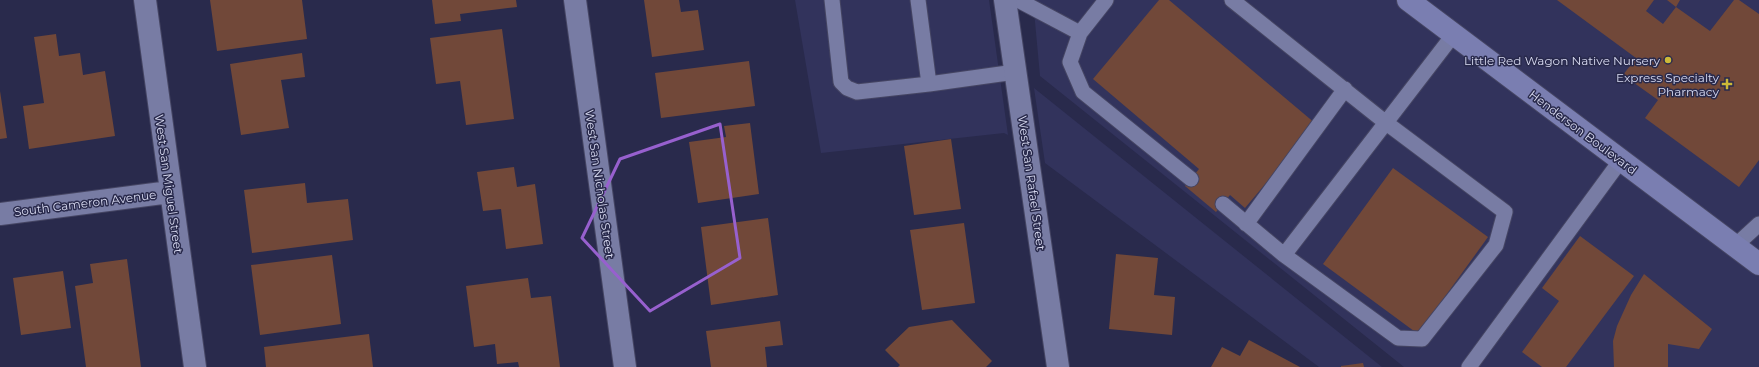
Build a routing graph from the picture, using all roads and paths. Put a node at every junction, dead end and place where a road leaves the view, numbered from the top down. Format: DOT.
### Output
graph roads {
  1 [pos="145,0"];
  2 [pos="575,0"];
  3 [pos="832,0"];
  4 [pos="918,0"];
  5 [pos="1005,0"];
  6 [pos="1018,0"];
  7 [pos="1232,0"];
  8 [pos="1408,0"];
  9 [pos="1101,2"];
  10 [pos="1080,33"];
  11 [pos="1454,34"];
  12 [pos="1015,72"];
  13 [pos="929,84"];
  14 [pos="1345,89"];
  15 [pos="1386,122"];
  16 [pos="1621,160"];
  17 [pos="1191,178"];
  18 [pos="170,192"];
  19 [pos="1222,204"];
  20 [pos="0,214"];
  21 [pos="1246,224"];
  22 [pos="1759,224"];
  23 [pos="1735,246"];
  24 [pos="1284,255"];
  25 [pos="1759,264"];
  26 [pos="194,367"];
  27 [pos="625,367"];
  28 [pos="1058,367"];
  29 [pos="1469,367"];
  1 -- 18 [label="street, West San Miguel Street"];
  2 -- 27 [label="street, West San Nicholas Street"];
  3 -- 13 [label="lane"];
  4 -- 13 [label="lane"];
  5 -- 12 [label="street, West San Rafael Street"];
  6 -- 10 [label="lane"];
  7 -- 14 [label="lane"];
  8 -- 11 [label="main road, Henderson Boulevard"];
  9 -- 10 [label="lane"];
  10 -- 17 [label="lane"];
  11 -- 15 [label="lane"];
  11 -- 16 [label="main road, Henderson Boulevard"];
  12 -- 13 [label="lane"];
  12 -- 28 [label="street, West San Rafael Street"];
  14 -- 15 [label="lane"];
  14 -- 21 [label="lane"];
  15 -- 24 [label="lane"];
  15 -- 24 [label="lane"];
  16 -- 23 [label="main road, Henderson Boulevard"];
  16 -- 29 [label="lane"];
  18 -- 20 [label="street, South Cameron Avenue"];
  18 -- 26 [label="street, West San Miguel Street"];
  19 -- 21 [label="lane"];
  21 -- 24 [label="lane"];
  22 -- 23 [label="lane"];
  23 -- 25 [label="main road, Henderson Boulevard"];
}
